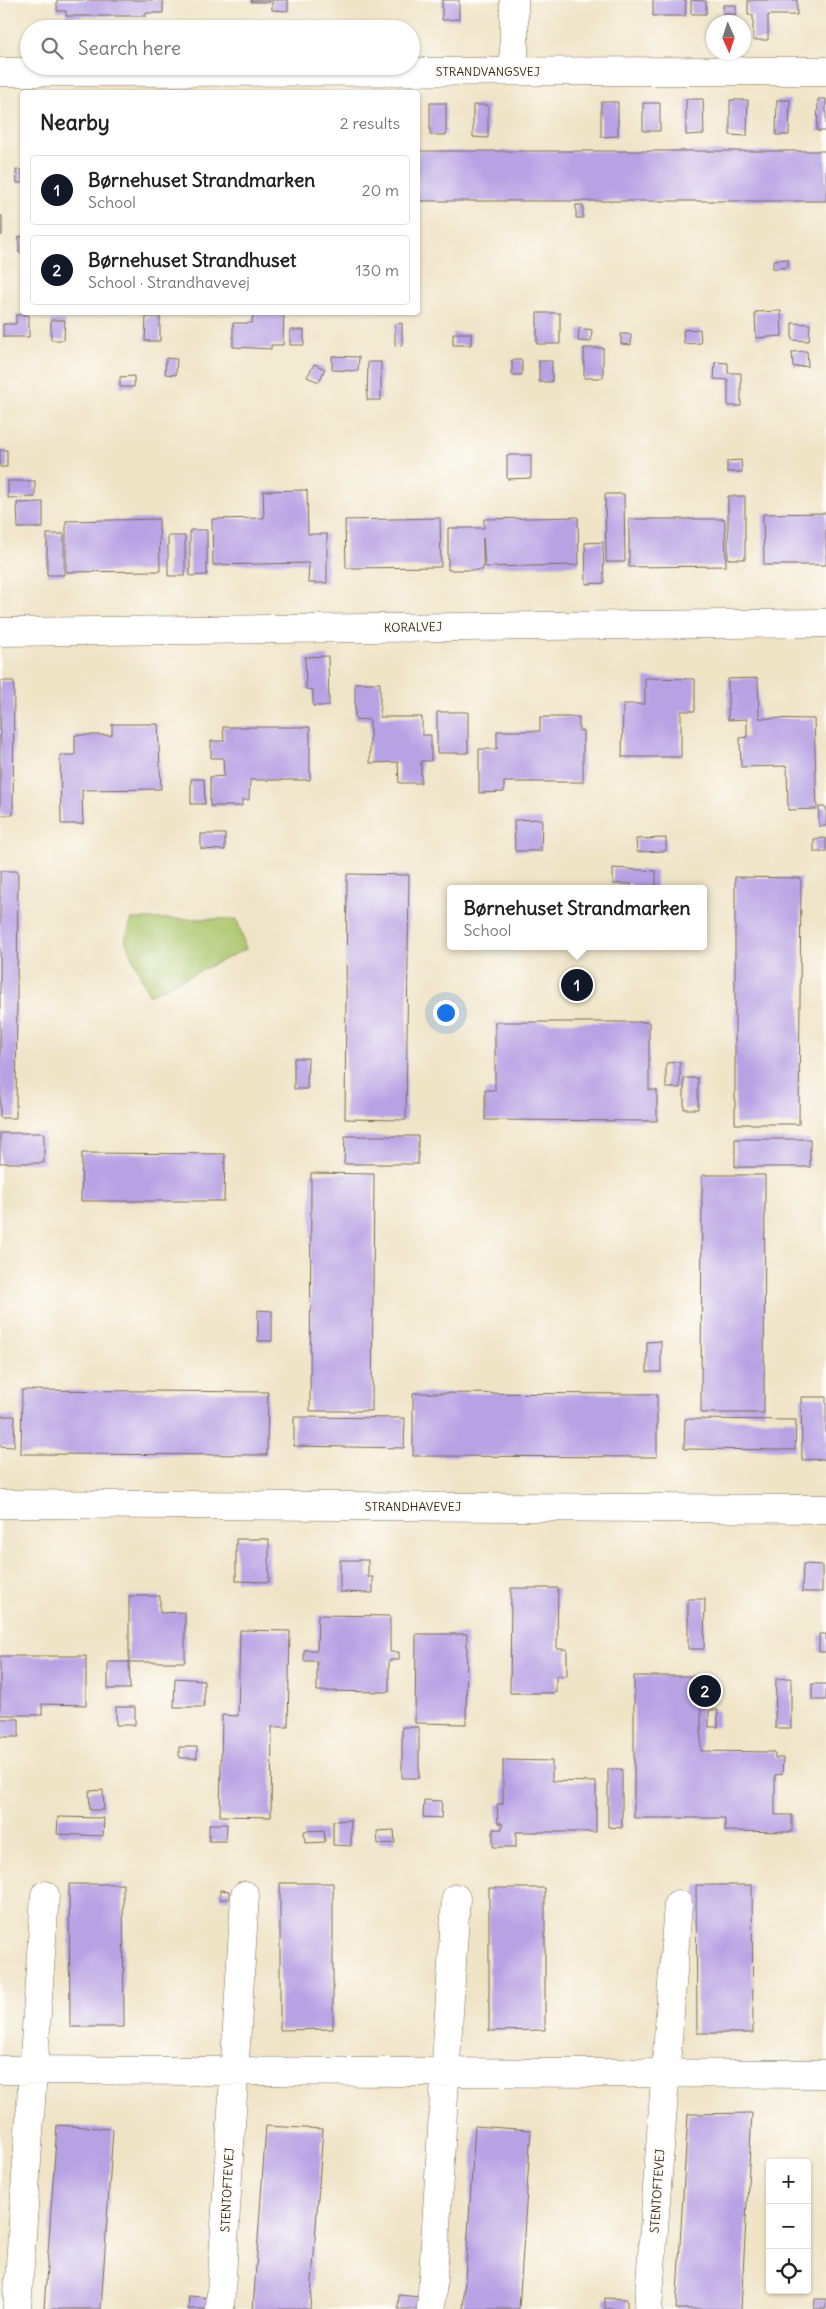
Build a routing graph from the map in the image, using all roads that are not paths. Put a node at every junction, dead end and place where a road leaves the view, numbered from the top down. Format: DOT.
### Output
graph roads {
  1 [pos="514,0"];
  2 [pos="420,71"];
  3 [pos="514,71"];
  4 [pos="826,71"];
  5 [pos="0,72"];
  6 [pos="20,72"];
  7 [pos="826,623"];
  8 [pos="0,632"];
  9 [pos="0,1504"];
  10 [pos="826,1509"];
  11 [pos="45,1895"];
  12 [pos="245,1895"];
  13 [pos="456,1898"];
  14 [pos="678,1904"];
  15 [pos="0,2070"];
  16 [pos="34,2070"];
  17 [pos="234,2071"];
  18 [pos="446,2072"];
  19 [pos="666,2073"];
  20 [pos="826,2074"];
  21 [pos="17,2306"];
  22 [pos="220,2309"];
  23 [pos="431,2309"];
  24 [pos="648,2309"];
  1 -- 3 [label="street"];
  2 -- 3 [label="street, STRANDVANGSVEJ"];
  3 -- 4 [label="street, STRANDVANGSVEJ"];
  5 -- 6 [label="street, STRANDVANGSVEJ"];
  7 -- 8 [label="street, KORALVEJ"];
  9 -- 10 [label="street, STRANDHAVEVEJ"];
  11 -- 16 [label="street"];
  12 -- 17 [label="street, STENTOFTEVEJ"];
  13 -- 18 [label="street"];
  14 -- 19 [label="street, STENTOFTEVEJ"];
  15 -- 16 [label="street"];
  16 -- 17 [label="street"];
  16 -- 21 [label="street"];
  17 -- 18 [label="street"];
  17 -- 22 [label="street, STENTOFTEVEJ"];
  18 -- 19 [label="street"];
  18 -- 23 [label="street"];
  19 -- 20 [label="street"];
  19 -- 24 [label="street, STENTOFTEVEJ"];
}
